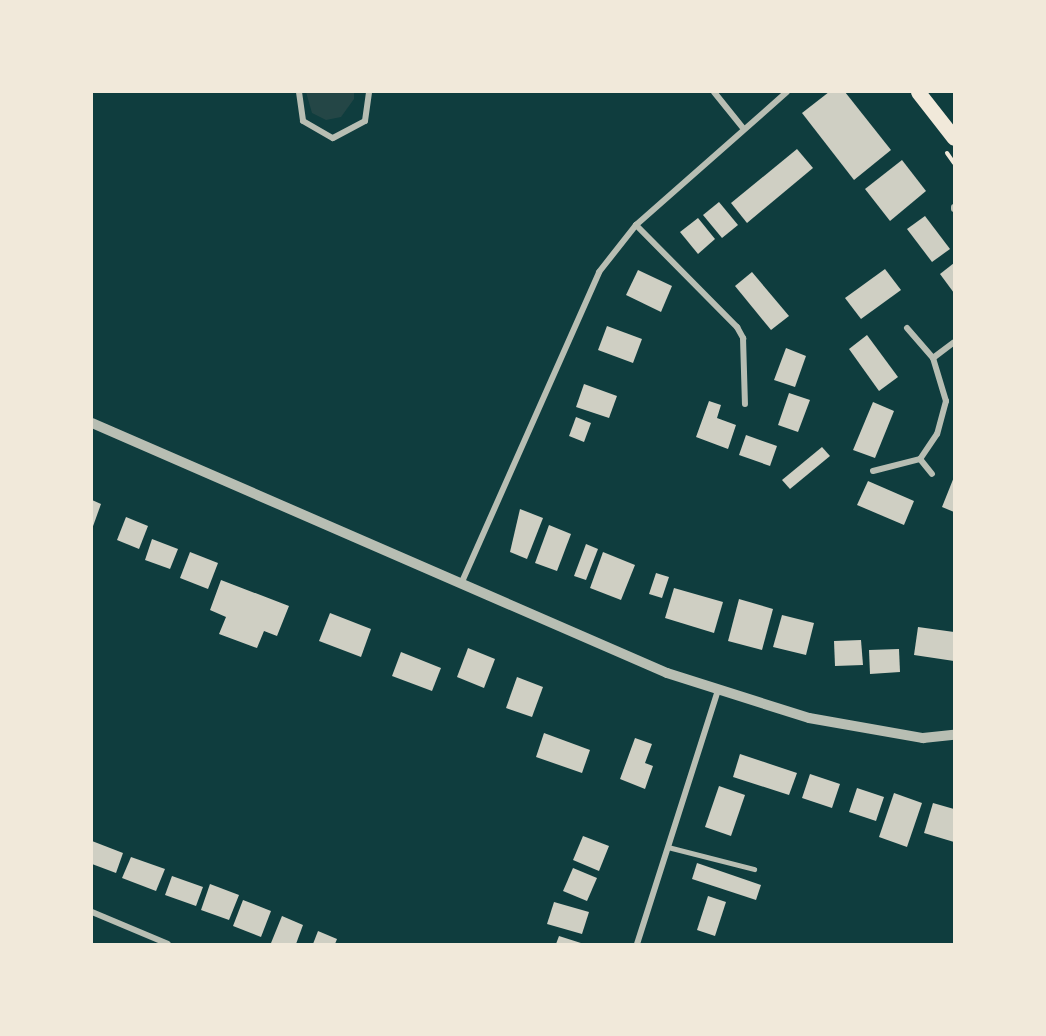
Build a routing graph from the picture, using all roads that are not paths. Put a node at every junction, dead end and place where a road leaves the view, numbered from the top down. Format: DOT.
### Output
graph roads {
  1 [pos="299,92"];
  2 [pos="369,92"];
  3 [pos="714,92"];
  4 [pos="787,92"];
  5 [pos="918,92"];
  6 [pos="743,128"];
  7 [pos="954,138"];
  8 [pos="636,225"];
  9 [pos="907,328"];
  10 [pos="954,342"];
  11 [pos="933,358"];
  12 [pos="746,404"];
  13 [pos="92,423"];
  14 [pos="920,459"];
  15 [pos="873,471"];
  16 [pos="932,474"];
  17 [pos="460,586"];
  18 [pos="718,690"];
  19 [pos="954,735"];
  20 [pos="668,847"];
  21 [pos="754,869"];
  22 [pos="92,912"];
  23 [pos="168,945"];
  24 [pos="637,945"];
  1 -- 2 [label="street"];
  3 -- 6 [label="street"];
  4 -- 6 [label="street"];
  5 -- 7 [label="main road"];
  6 -- 8 [label="street"];
  8 -- 12 [label="street"];
  8 -- 17 [label="street"];
  9 -- 11 [label="street"];
  10 -- 11 [label="street"];
  11 -- 14 [label="street"];
  13 -- 17 [label="street"];
  14 -- 15 [label="street"];
  14 -- 16 [label="street"];
  17 -- 18 [label="street"];
  18 -- 19 [label="street"];
  18 -- 20 [label="street"];
  20 -- 21 [label="lane"];
  20 -- 24 [label="street"];
  22 -- 23 [label="street"];
}
